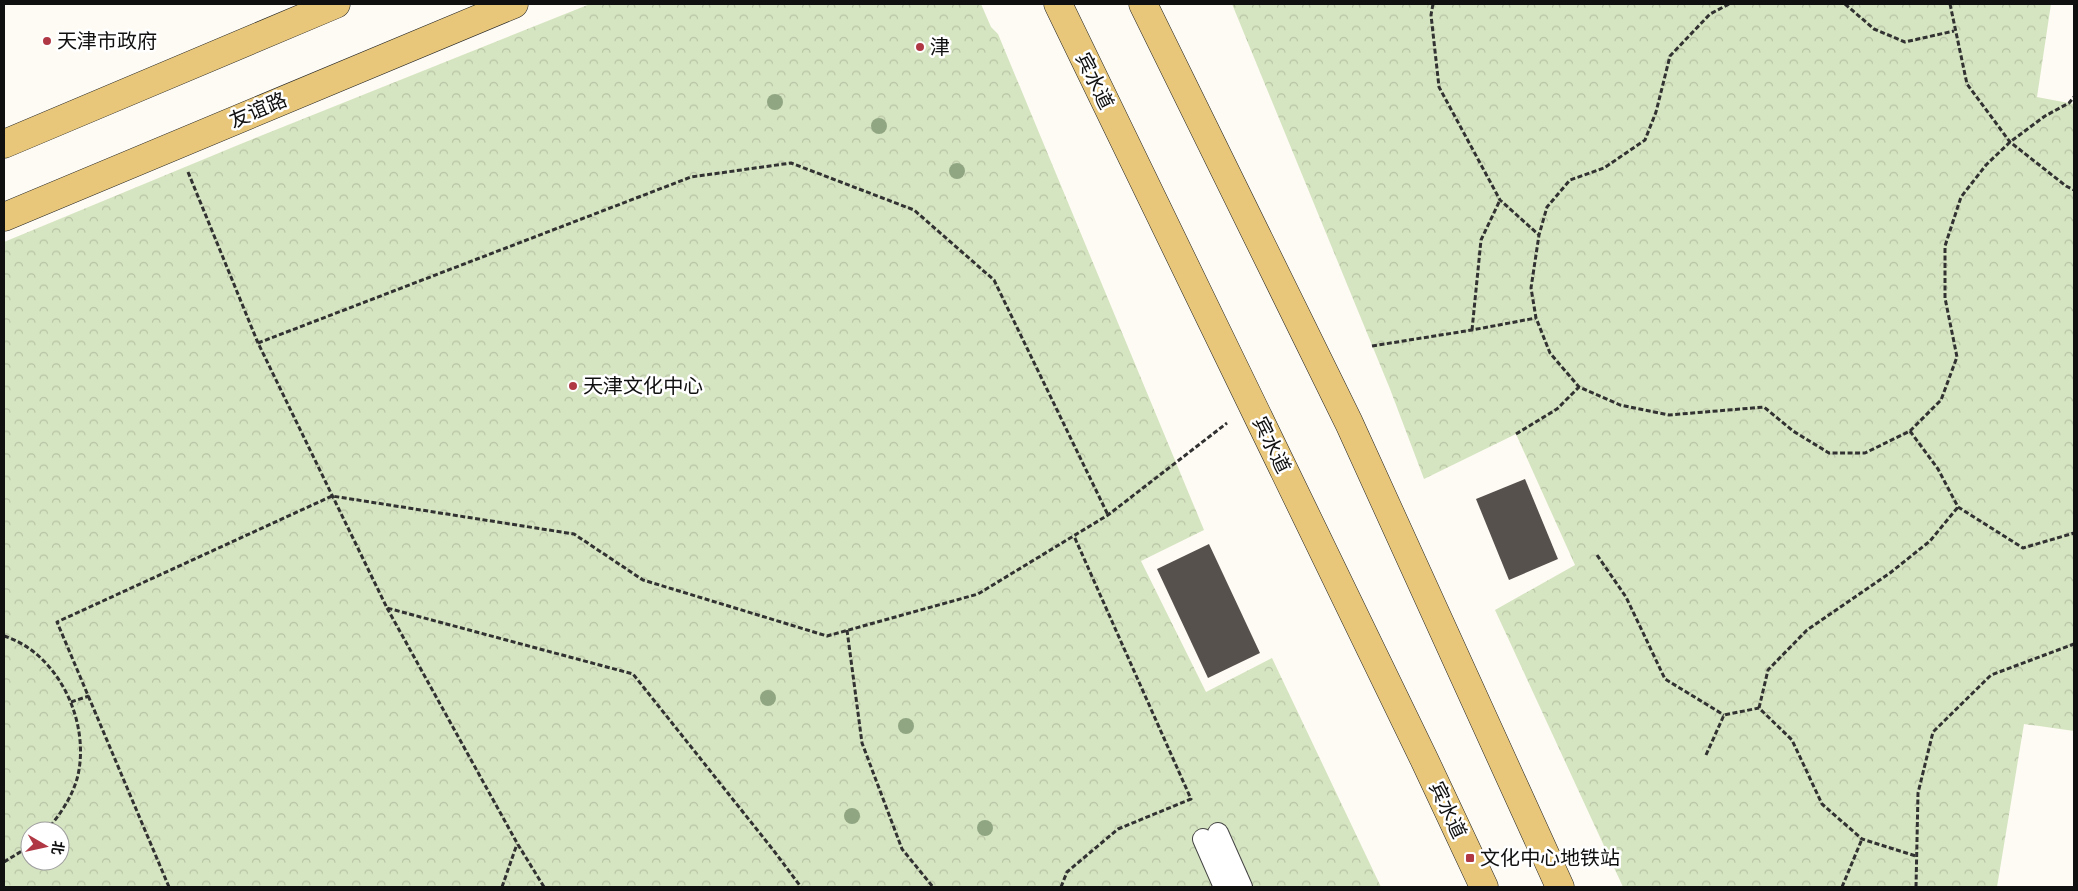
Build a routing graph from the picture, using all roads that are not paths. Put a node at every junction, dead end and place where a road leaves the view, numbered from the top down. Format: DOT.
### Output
graph roads {
  1 [pos="336,4"];
  2 [pos="514,4"];
  3 [pos="1058,4"];
  4 [pos="1143,4"];
  5 [pos="4,144"];
  6 [pos="4,217"];
  7 [pos="1224,887"];
  8 [pos="1242,887"];
  9 [pos="1484,887"];
  10 [pos="1560,887"];
  1 -- 5 [label="main road"];
  2 -- 6 [label="main road, 友谊路"];
  3 -- 9 [label="main road, 宾水道"];
  4 -- 10 [label="main road"];
  7 -- 8 [label="lane"];
}
